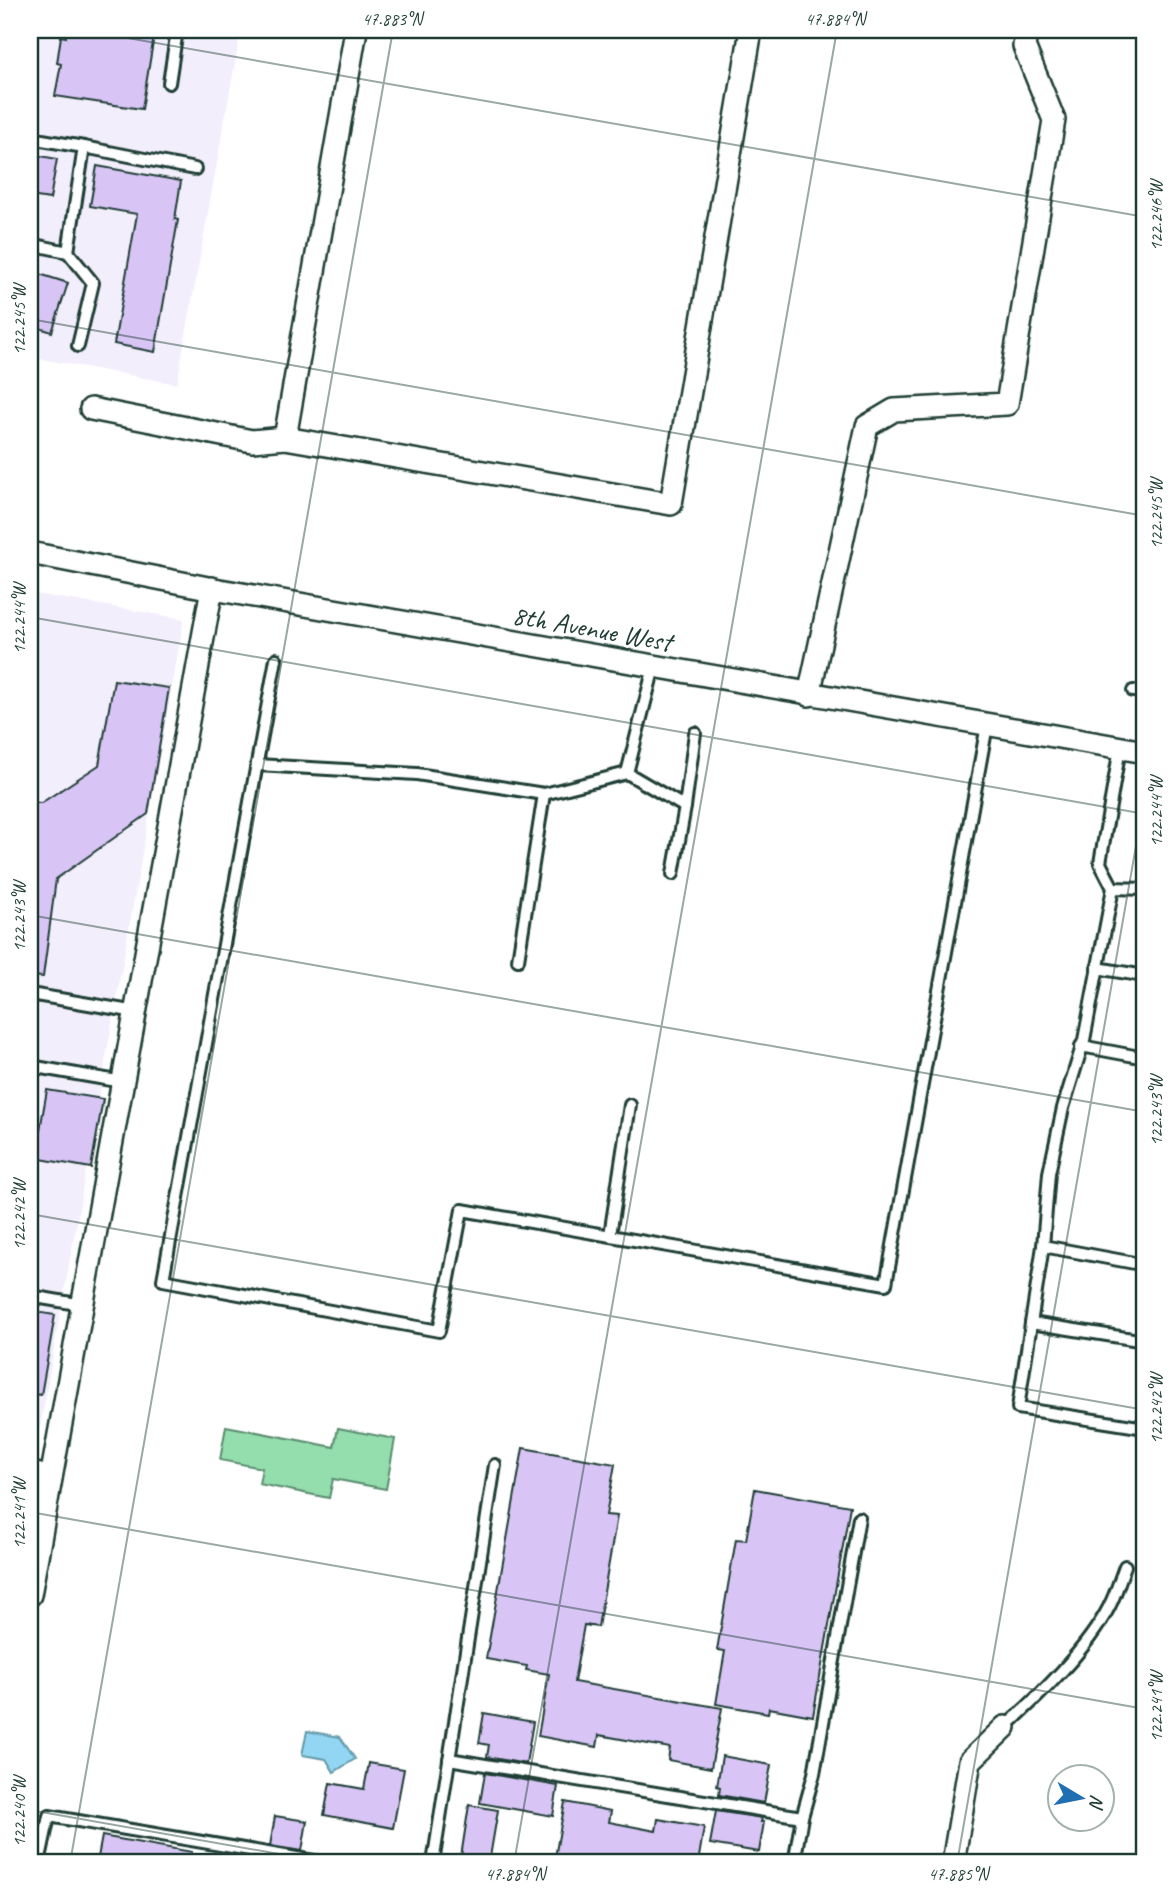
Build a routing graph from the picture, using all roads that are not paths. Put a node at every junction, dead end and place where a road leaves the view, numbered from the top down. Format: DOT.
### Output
graph roads {
  1 [pos="177,30"];
  2 [pos="356,30"];
  3 [pos="751,30"];
  4 [pos="1027,30"];
  5 [pos="169,83"];
  6 [pos="30,138"];
  7 [pos="84,147"];
  8 [pos="195,169"];
  9 [pos="30,244"];
  10 [pos="68,252"];
  11 [pos="78,346"];
  12 [pos="91,409"];
  13 [pos="285,438"];
  14 [pos="30,553"];
  15 [pos="212,588"];
  16 [pos="276,659"];
  17 [pos="654,667"];
  18 [pos="1133,691"];
  19 [pos="1145,692"];
  20 [pos="809,695"];
  21 [pos="987,725"];
  22 [pos="695,733"];
  23 [pos="1120,748"];
  24 [pos="1145,752"];
  25 [pos="257,765"];
  26 [pos="627,773"];
  27 [pos="544,794"];
  28 [pos="685,807"];
  29 [pos="673,873"];
  30 [pos="1113,888"];
  31 [pos="1145,889"];
  32 [pos="518,960"];
  33 [pos="1097,968"];
  34 [pos="1145,976"];
  35 [pos="30,994"];
  36 [pos="135,1012"];
  37 [pos="1082,1046"];
  38 [pos="1145,1058"];
  39 [pos="30,1066"];
  40 [pos="123,1082"];
  41 [pos="630,1105"];
  42 [pos="610,1236"];
  43 [pos="1043,1246"];
  44 [pos="1145,1265"];
  45 [pos="30,1296"];
  46 [pos="83,1305"];
  47 [pos="1031,1322"];
  48 [pos="1145,1341"];
  49 [pos="1145,1428"];
  50 [pos="495,1465"];
  51 [pos="30,1473"];
  52 [pos="51,1477"];
  53 [pos="859,1518"];
  54 [pos="1125,1566"];
  55 [pos="30,1595"];
  56 [pos="1005,1727"];
  57 [pos="449,1759"];
  58 [pos="802,1817"];
  59 [pos="39,1863"];
  60 [pos="326,1863"];
  61 [pos="433,1863"];
  62 [pos="794,1863"];
  63 [pos="953,1863"];
  1 -- 5 [label="lane"];
  2 -- 13 [label="street"];
  3 -- 13 [label="street"];
  4 -- 20 [label="street"];
  6 -- 7 [label="lane"];
  7 -- 8 [label="lane"];
  7 -- 10 [label="lane"];
  9 -- 10 [label="lane"];
  10 -- 11 [label="lane"];
  12 -- 13 [label="street"];
  14 -- 15 [label="street, 8th Avenue West"];
  15 -- 17 [label="street, 8th Avenue West"];
  15 -- 36 [label="street"];
  16 -- 25 [label="lane"];
  17 -- 20 [label="street, 8th Avenue West"];
  17 -- 26 [label="lane"];
  18 -- 19 [label="lane"];
  20 -- 21 [label="street, 8th Avenue West"];
  21 -- 23 [label="street, 8th Avenue West"];
  21 -- 42 [label="lane"];
  22 -- 28 [label="lane"];
  23 -- 24 [label="street, 8th Avenue West"];
  23 -- 30 [label="lane"];
  25 -- 27 [label="lane"];
  25 -- 42 [label="lane"];
  26 -- 27 [label="lane"];
  26 -- 28 [label="lane"];
  27 -- 32 [label="lane"];
  28 -- 29 [label="lane"];
  30 -- 31 [label="lane"];
  30 -- 33 [label="lane"];
  33 -- 34 [label="lane"];
  33 -- 37 [label="lane"];
  35 -- 36 [label="lane"];
  36 -- 40 [label="street"];
  37 -- 38 [label="lane"];
  37 -- 43 [label="lane"];
  39 -- 40 [label="lane"];
  40 -- 46 [label="street"];
  41 -- 42 [label="lane"];
  43 -- 44 [label="lane"];
  43 -- 47 [label="lane"];
  45 -- 46 [label="lane"];
  46 -- 52 [label="street"];
  47 -- 48 [label="lane"];
  47 -- 49 [label="lane"];
  50 -- 57 [label="lane"];
  51 -- 52 [label="street"];
  52 -- 55 [label="street"];
  53 -- 58 [label="lane"];
  54 -- 56 [label="lane"];
  56 -- 63 [label="street"];
  57 -- 58 [label="lane"];
  57 -- 61 [label="lane"];
  58 -- 62 [label="lane"];
  59 -- 60 [label="lane"];
}
